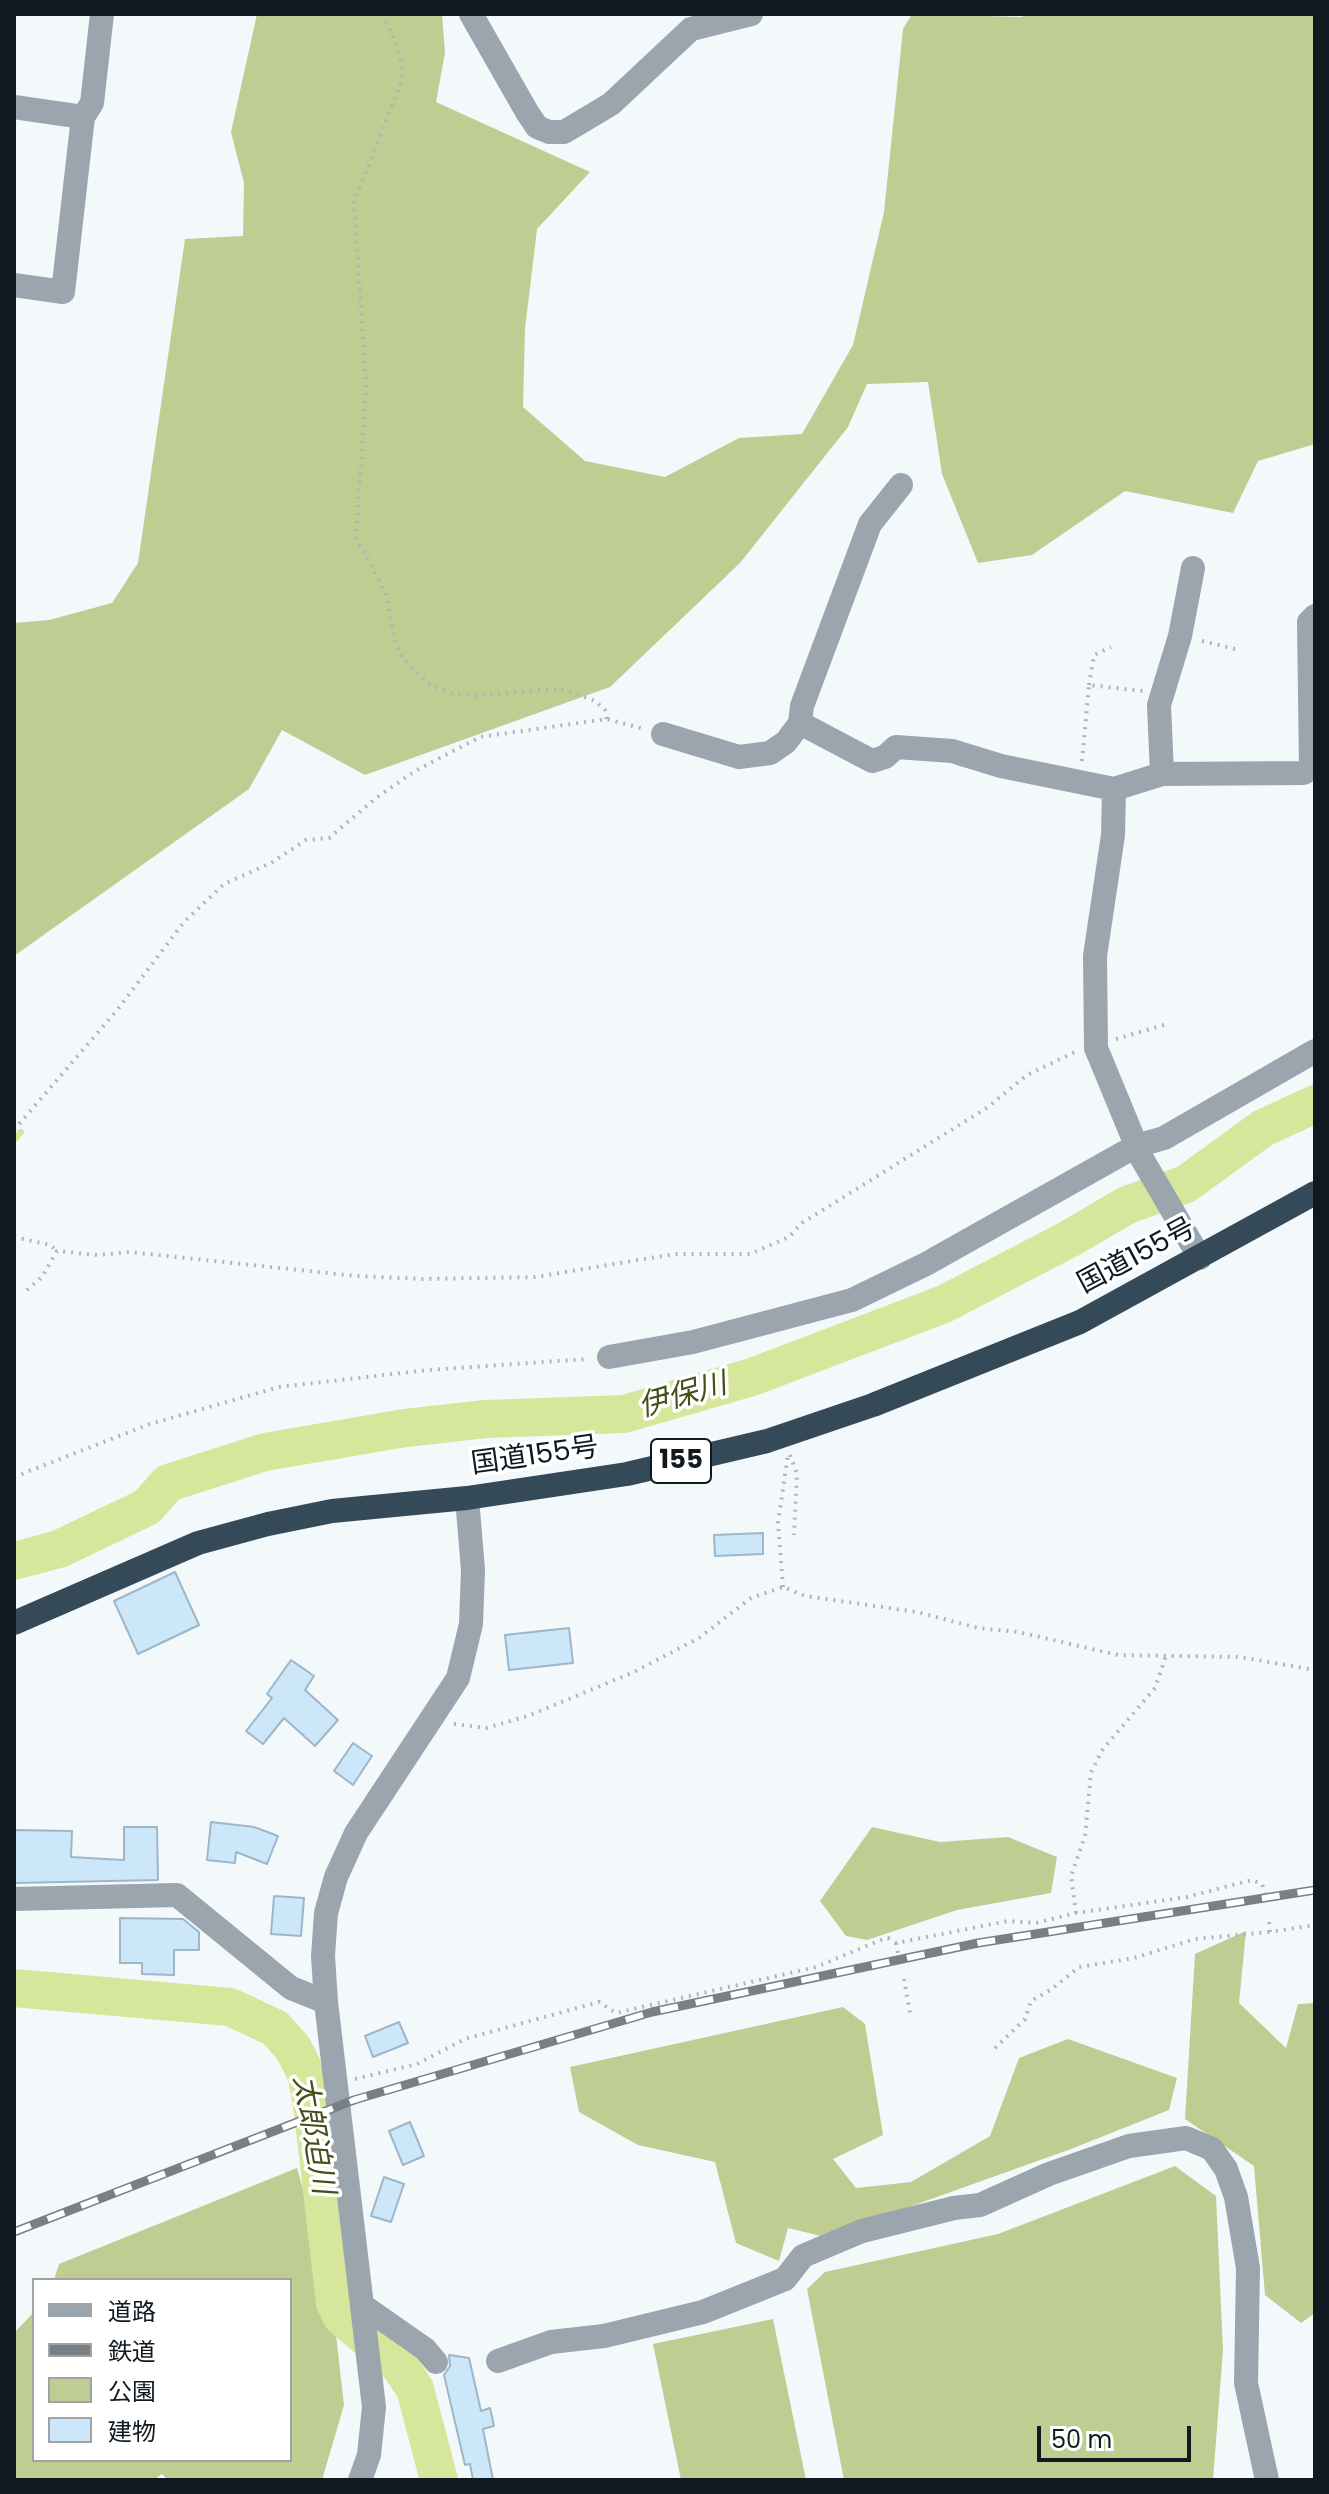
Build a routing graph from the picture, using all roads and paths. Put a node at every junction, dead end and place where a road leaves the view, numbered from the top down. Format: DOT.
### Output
graph roads {
  1 [pos="102,14"];
  2 [pos="383,14"];
  3 [pos="471,14"];
  4 [pos="751,14"];
  5 [pos="14,107"];
  6 [pos="83,117"];
  7 [pos="14,285"];
  8 [pos="901,485"];
  9 [pos="1193,568"];
  10 [pos="1315,616"];
  11 [pos="1180,636"];
  12 [pos="1111,647"];
  13 [pos="1239,650"];
  14 [pos="1089,685"];
  15 [pos="1161,693"];
  16 [pos="607,719"];
  17 [pos="800,723"];
  18 [pos="663,734"];
  19 [pos="1162,774"];
  20 [pos="1080,783"];
  21 [pos="1114,789"];
  22 [pos="1164,1025"];
  23 [pos="1096,1045"];
  24 [pos="1315,1051"];
  25 [pos="14,1130"];
  26 [pos="1139,1151"];
  27 [pos="1315,1193"];
  28 [pos="14,1237"];
  29 [pos="57,1251"];
  30 [pos="1200,1258"];
  31 [pos="27,1290"];
  32 [pos="609,1357"];
  33 [pos="785,1445"];
  34 [pos="14,1477"];
  35 [pos="467,1498"];
  36 [pos="794,1535"];
  37 [pos="783,1587"];
  38 [pos="14,1623"];
  39 [pos="1167,1653"];
  40 [pos="1315,1670"];
  41 [pos="437,1712"];
  42 [pos="1265,1893"];
  43 [pos="14,1899"];
  44 [pos="1076,1913"];
  45 [pos="1269,1922"];
  46 [pos="1315,1925"];
  47 [pos="1270,1932"];
  48 [pos="896,1943"];
  49 [pos="898,1953"];
  50 [pos="904,1979"];
  51 [pos="326,2002"];
  52 [pos="911,2018"];
  53 [pos="995,2048"];
  54 [pos="335,2084"];
  55 [pos="364,2314"];
  56 [pos="498,2361"];
  57 [pos="436,2362"];
  58 [pos="360,2480"];
  59 [pos="1267,2480"];
  1 -- 6 [label="street"];
  2 -- 16 [label="path"];
  3 -- 4 [label="street"];
  5 -- 6 [label="street"];
  6 -- 7 [label="street"];
  8 -- 17 [label="street"];
  9 -- 11 [label="street"];
  10 -- 19 [label="street"];
  11 -- 13 [label="path"];
  11 -- 15 [label="street"];
  12 -- 14 [label="path"];
  14 -- 15 [label="path"];
  14 -- 20 [label="path"];
  15 -- 19 [label="street"];
  16 -- 18 [label="path"];
  16 -- 25 [label="path"];
  17 -- 18 [label="street"];
  17 -- 20 [label="street"];
  19 -- 21 [label="street"];
  20 -- 21 [label="street"];
  21 -- 23 [label="street"];
  22 -- 23 [label="path"];
  23 -- 26 [label="street"];
  23 -- 29 [label="path"];
  24 -- 26 [label="street"];
  26 -- 30 [label="street"];
  26 -- 32 [label="street"];
  27 -- 30 [label="highway, 国道155号 / 155"];
  28 -- 29 [label="path"];
  29 -- 31 [label="path"];
  30 -- 33 [label="highway, 国道155号 / 155"];
  32 -- 34 [label="path"];
  33 -- 35 [label="highway, 国道155号 / 155"];
  33 -- 36 [label="path"];
  33 -- 37 [label="path"];
  35 -- 38 [label="highway, 国道155号 / 155"];
  35 -- 41 [label="street"];
  37 -- 39 [label="path"];
  37 -- 41 [label="path"];
  39 -- 40 [label="path"];
  39 -- 44 [label="path"];
  41 -- 51 [label="street"];
  42 -- 44 [label="path"];
  43 -- 51 [label="street"];
  44 -- 48 [label="path"];
  45 -- 47 [label="path"];
  46 -- 47 [label="path"];
  47 -- 53 [label="path"];
  48 -- 49 [label="path"];
  48 -- 54 [label="path"];
  50 -- 52 [label="path"];
  51 -- 54 [label="street"];
  54 -- 55 [label="street"];
  55 -- 57 [label="street"];
  55 -- 58 [label="street"];
  56 -- 59 [label="street"];
}
